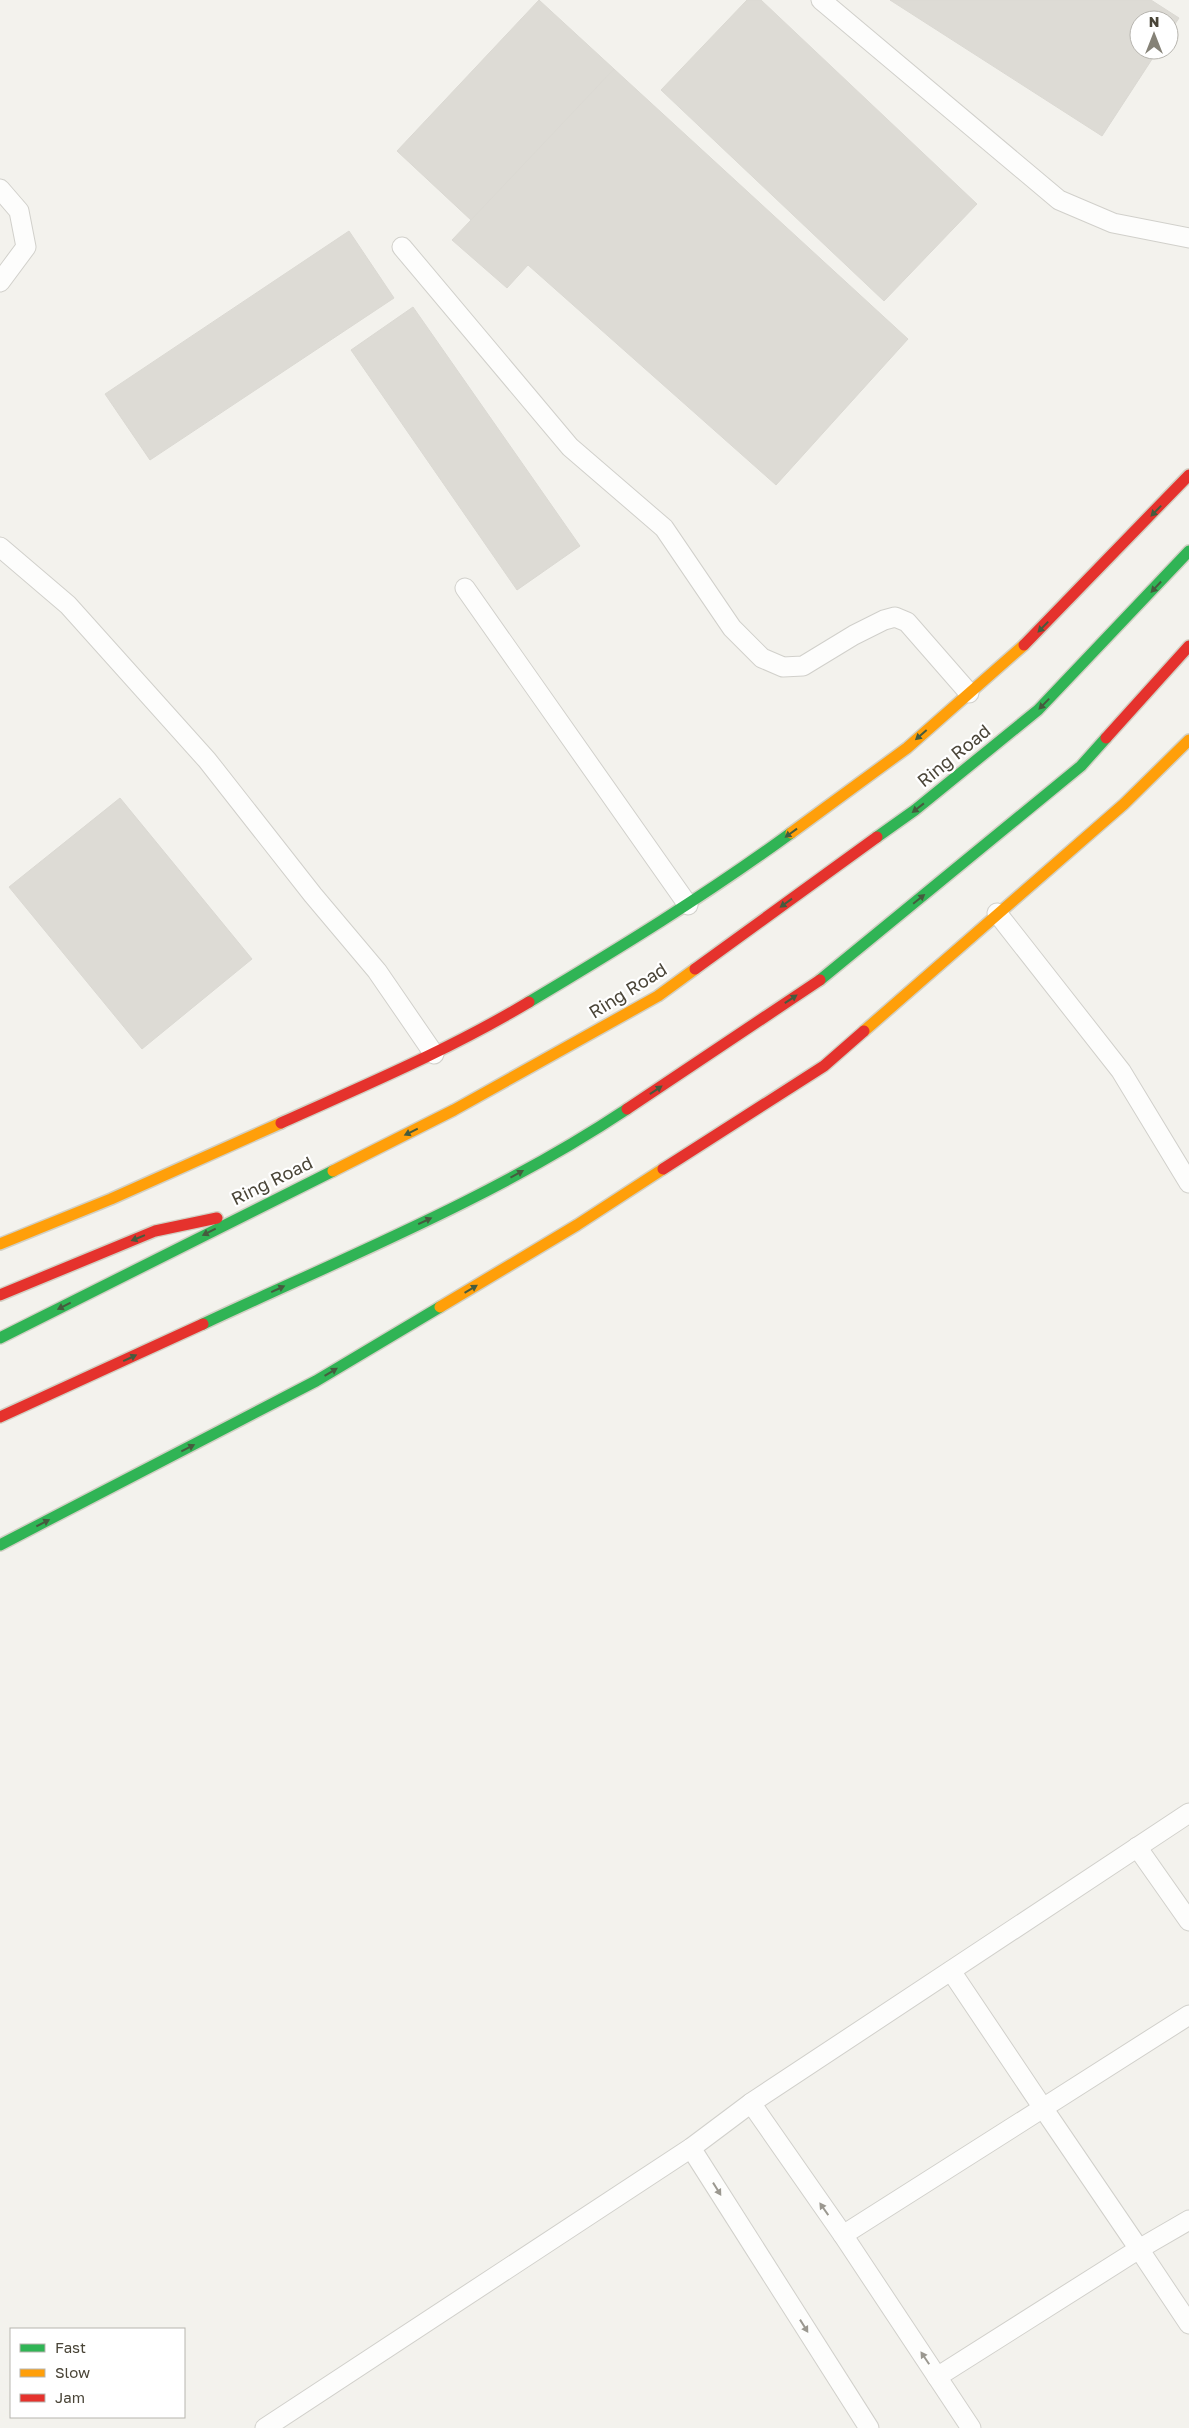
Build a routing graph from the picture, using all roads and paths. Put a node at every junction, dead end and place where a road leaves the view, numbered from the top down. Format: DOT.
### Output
graph roads {
  1 [pos="821,0"];
  2 [pos="0,189"];
  3 [pos="1189,238"];
  4 [pos="402,247"];
  5 [pos="0,282"];
  6 [pos="1189,475"];
  7 [pos="0,547"];
  8 [pos="1189,551"];
  9 [pos="465,588"];
  10 [pos="1189,646"];
  11 [pos="969,693"];
  12 [pos="1189,740"];
  13 [pos="688,905"];
  14 [pos="997,914"];
  15 [pos="434,1054"];
  16 [pos="1189,1183"];
  17 [pos="253,1210"];
  18 [pos="0,1244"];
  19 [pos="0,1295"];
  20 [pos="0,1338"];
  21 [pos="86,1378"];
  22 [pos="0,1417"];
  23 [pos="16,1423"];
  24 [pos="0,1545"];
  25 [pos="1189,1813"];
  26 [pos="1137,1847"];
  27 [pos="1189,1921"];
  28 [pos="952,1971"];
  29 [pos="1189,2015"];
  30 [pos="752,2103"];
  31 [pos="1043,2108"];
  32 [pos="691,2148"];
  33 [pos="1189,2220"];
  34 [pos="843,2235"];
  35 [pos="1139,2249"];
  36 [pos="1189,2324"];
  37 [pos="937,2377"];
  38 [pos="265,2428"];
  39 [pos="869,2428"];
  40 [pos="971,2428"];
  1 -- 3 [label="lane"];
  2 -- 5 [label="lane"];
  4 -- 11 [label="lane"];
  6 -- 11 [label="main road, one-way"];
  7 -- 15 [label="lane"];
  8 -- 17 [label="main road, Ring Road, one-way"];
  9 -- 13 [label="lane"];
  21 -- 10 [label="main road, one-way"];
  11 -- 13 [label="main road, one-way"];
  12 -- 14 [label="main road"];
  13 -- 15 [label="main road"];
  14 -- 16 [label="lane"];
  24 -- 14 [label="main road, one-way"];
  15 -- 18 [label="main road"];
  17 -- 19 [label="main road, one-way"];
  17 -- 20 [label="main road, Ring Road, one-way"];
  21 -- 22 [label="main road"];
  21 -- 23 [label="main road"];
  25 -- 26 [label="lane"];
  26 -- 27 [label="lane"];
  26 -- 28 [label="lane"];
  28 -- 30 [label="lane"];
  28 -- 31 [label="lane"];
  29 -- 31 [label="lane"];
  30 -- 32 [label="lane"];
  34 -- 30 [label="lane, one-way"];
  31 -- 34 [label="lane"];
  31 -- 35 [label="lane"];
  32 -- 38 [label="lane"];
  32 -- 39 [label="lane, one-way"];
  33 -- 35 [label="lane"];
  37 -- 34 [label="lane, one-way"];
  35 -- 36 [label="lane"];
  35 -- 37 [label="lane"];
  37 -- 40 [label="lane"];
}
